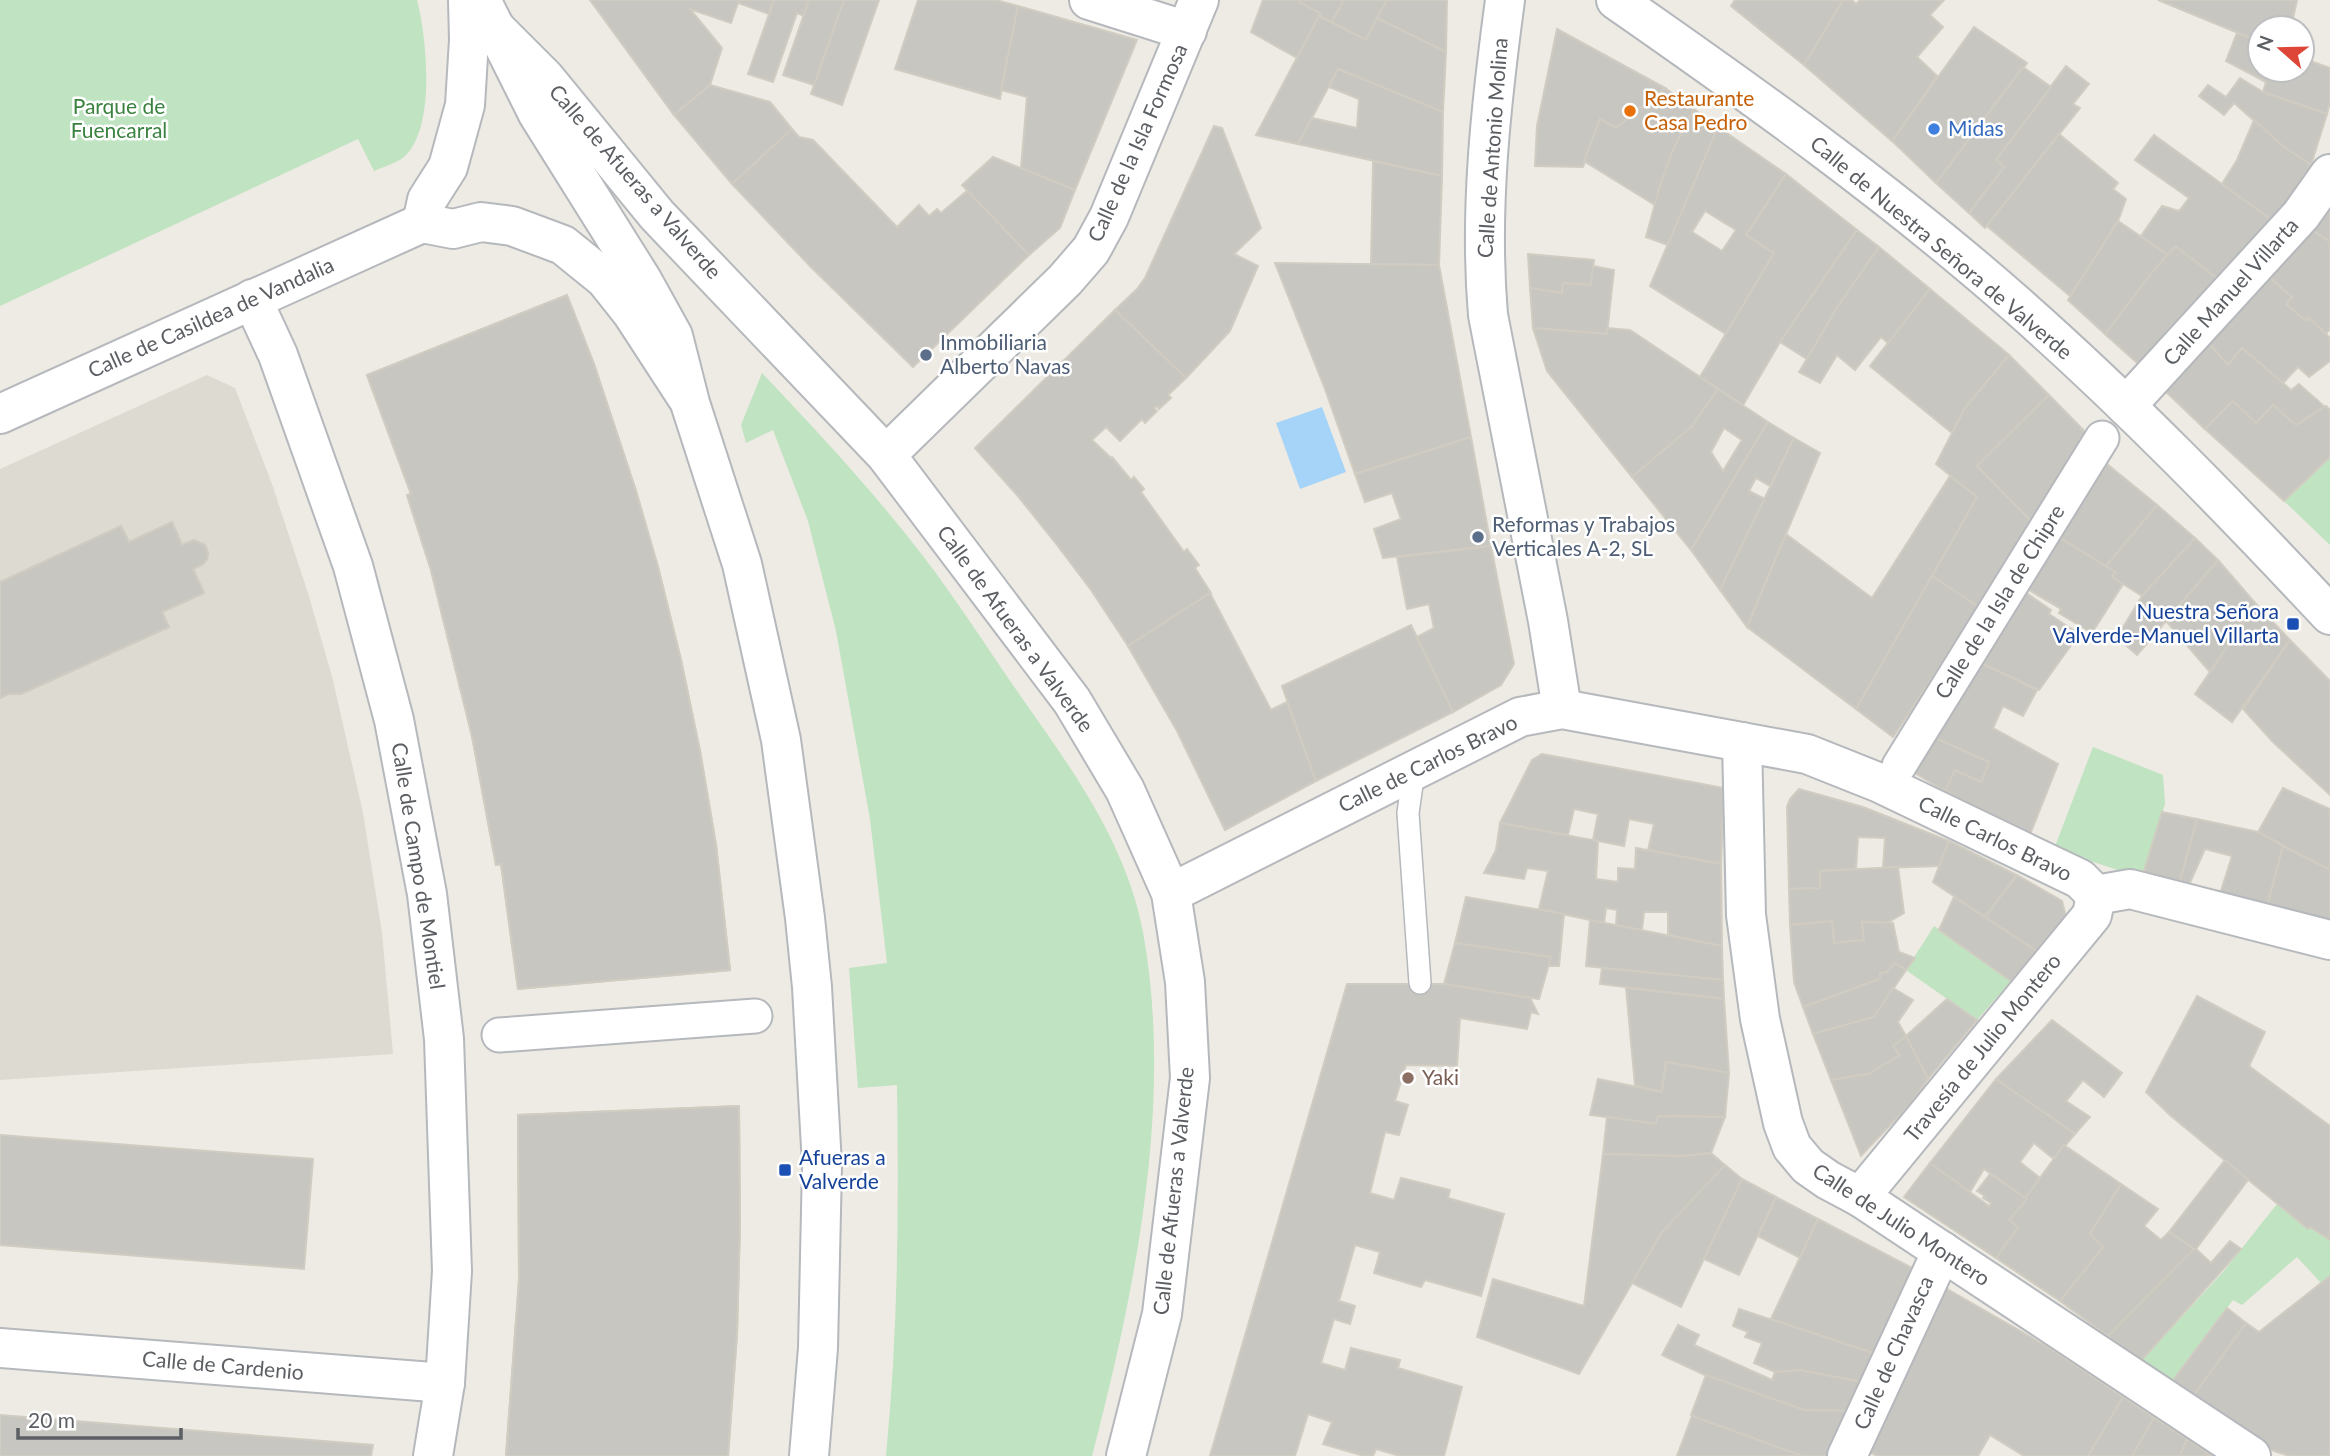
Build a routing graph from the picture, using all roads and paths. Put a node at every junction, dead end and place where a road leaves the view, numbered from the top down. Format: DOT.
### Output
graph roads {
  1 [pos="468,0"];
  2 [pos="1089,0"];
  3 [pos="1505,0"];
  4 [pos="1616,0"];
  5 [pos="489,14"];
  6 [pos="1193,15"];
  7 [pos="2330,174"];
  8 [pos="422,223"];
  9 [pos="252,299"];
  10 [pos="690,403"];
  11 [pos="2126,406"];
  12 [pos="0,414"];
  13 [pos="2102,439"];
  14 [pos="886,455"];
  15 [pos="2330,615"];
  16 [pos="1562,709"];
  17 [pos="1742,742"];
  18 [pos="1899,766"];
  19 [pos="1414,770"];
  20 [pos="1171,893"];
  21 [pos="2096,895"];
  22 [pos="2330,940"];
  23 [pos="1420,983"];
  24 [pos="755,1016"];
  25 [pos="499,1035"];
  26 [pos="1860,1197"];
  27 [pos="1942,1251"];
  28 [pos="0,1348"];
  29 [pos="445,1383"];
  30 [pos="433,1456"];
  31 [pos="809,1456"];
  32 [pos="1126,1456"];
  33 [pos="1847,1456"];
  34 [pos="2251,1456"];
  1 -- 8 [label="street"];
  2 -- 6 [label="street"];
  3 -- 16 [label="street, Calle de Antonio Molina"];
  4 -- 11 [label="street, Calle de Nuestra Señora de Valverde"];
  5 -- 10 [label="street, Calle de Afueras a Valverde"];
  5 -- 14 [label="street, Calle de Afueras a Valverde"];
  6 -- 14 [label="street, Calle de la Isla Formosa"];
  7 -- 11 [label="street, Calle Manuel Villarta"];
  8 -- 9 [label="street, Calle de Casildea de Vandalia"];
  8 -- 10 [label="street"];
  9 -- 12 [label="street, Calle de Casildea de Vandalia"];
  9 -- 29 [label="street, Calle de Campo de Montiel"];
  10 -- 31 [label="street, Calle de Afueras a Valverde"];
  11 -- 15 [label="street, Calle de Nuestra Señora de Valverde"];
  13 -- 18 [label="street, Calle de la Isla de Chipre"];
  14 -- 20 [label="street, Calle de Afueras a Valverde"];
  16 -- 17 [label="street, Calle de Carlos Bravo"];
  16 -- 19 [label="street, Calle de Carlos Bravo"];
  17 -- 21 [label="street, Calle Carlos Bravo"];
  17 -- 26 [label="street, Calle de Julio Montero"];
  19 -- 20 [label="street, Calle de Carlos Bravo"];
  19 -- 23 [label="lane"];
  20 -- 32 [label="street, Calle de Afueras a Valverde"];
  21 -- 22 [label="street, Calle Carlos Bravo"];
  21 -- 26 [label="street, Travesía de Julio Montero"];
  24 -- 25 [label="street"];
  26 -- 27 [label="street, Calle de Julio Montero"];
  27 -- 33 [label="street, Calle de Chavasca"];
  27 -- 34 [label="street, Calle de Julio Montero"];
  28 -- 29 [label="street, Calle de Cardenio"];
  29 -- 30 [label="street, Calle de Campo de Montiel"];
}
